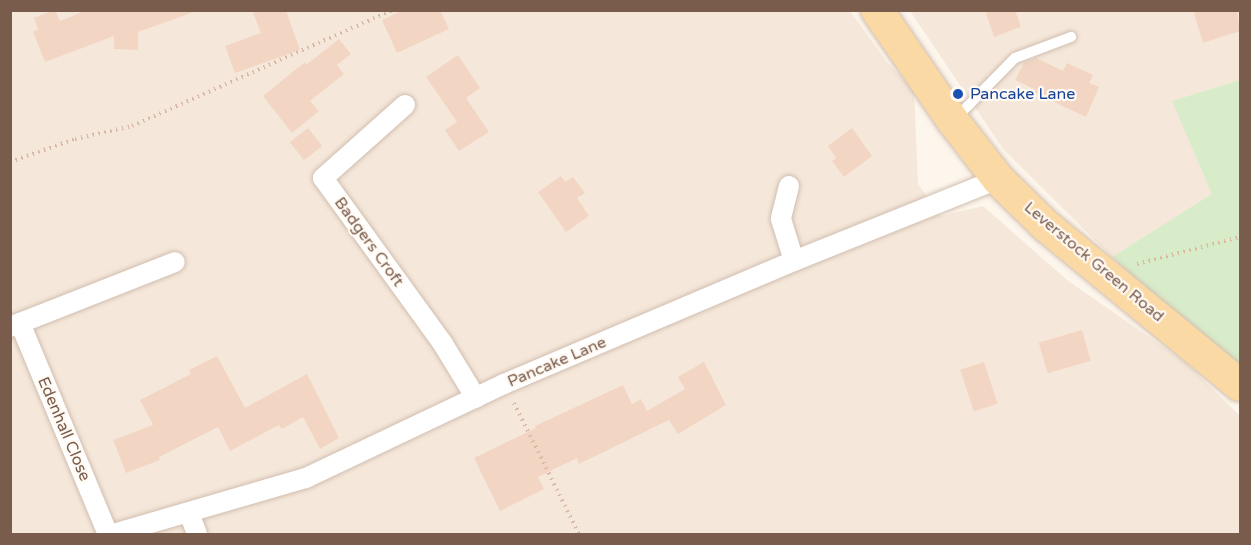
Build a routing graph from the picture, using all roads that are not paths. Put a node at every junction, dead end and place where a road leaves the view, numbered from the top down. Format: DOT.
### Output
graph roads {
  1 [pos="877,10"];
  2 [pos="1071,36"];
  3 [pos="405,105"];
  4 [pos="953,121"];
  5 [pos="998,179"];
  6 [pos="789,186"];
  7 [pos="176,261"];
  8 [pos="794,261"];
  9 [pos="15,325"];
  10 [pos="1240,385"];
  11 [pos="476,398"];
  12 [pos="189,513"];
  13 [pos="108,534"];
  14 [pos="113,534"];
  15 [pos="197,534"];
  1 -- 4 [label="main road, Leverstock Green Road"];
  2 -- 4 [label="lane"];
  3 -- 11 [label="street, Badgers Croft"];
  4 -- 5 [label="main road, Leverstock Green Road"];
  5 -- 8 [label="street, Pancake Lane"];
  5 -- 10 [label="main road, Leverstock Green Road"];
  6 -- 8 [label="street"];
  7 -- 9 [label="street, Edenhall Close"];
  8 -- 11 [label="street, Pancake Lane"];
  9 -- 13 [label="street, Edenhall Close"];
  11 -- 12 [label="street, Pancake Lane"];
  12 -- 14 [label="street, Pancake Lane"];
  12 -- 15 [label="street"];
}
